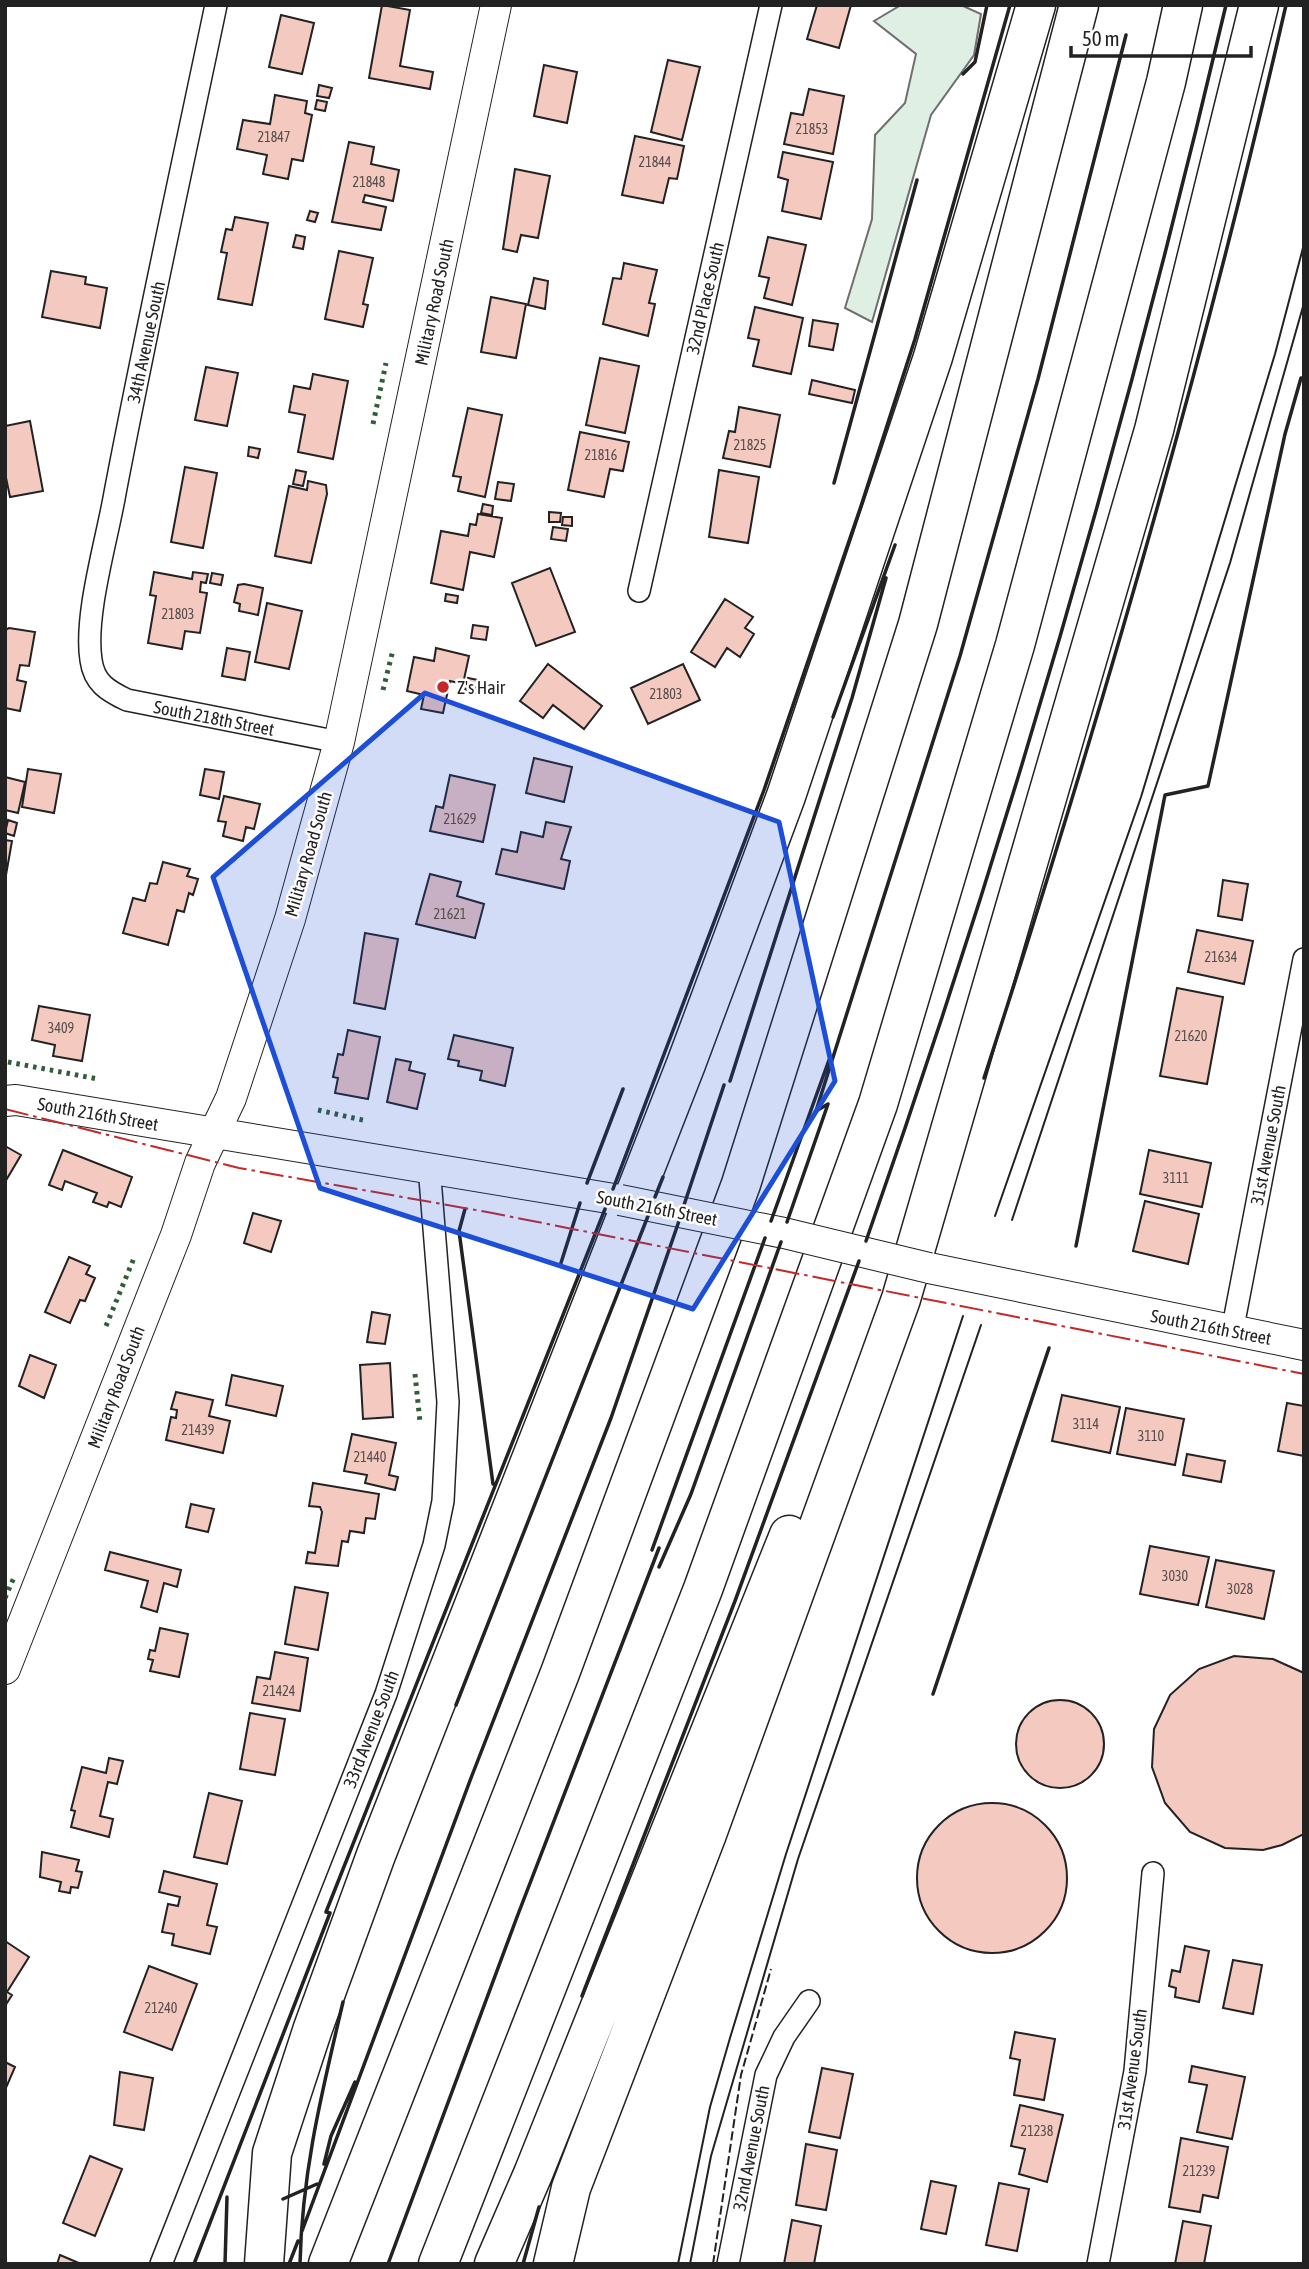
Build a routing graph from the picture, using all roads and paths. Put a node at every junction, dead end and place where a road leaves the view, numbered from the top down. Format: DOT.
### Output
graph roads {
  1 [pos="216,5"];
  2 [pos="496,5"];
  3 [pos="771,5"];
  4 [pos="1036,5"];
  5 [pos="1079,5"];
  6 [pos="1183,5"];
  7 [pos="1259,5"];
  8 [pos="639,591"];
  9 [pos="95,679"];
  10 [pos="339,742"];
  11 [pos="1003,941"];
  12 [pos="1304,959"];
  13 [pos="5,1101"];
  14 [pos="215,1132"];
  15 [pos="429,1166"];
  16 [pos="1232,1332"];
  17 [pos="1304,1345"];
  18 [pos="5,1669"];
  19 [pos="1153,1873"];
  20 [pos="809,2001"];
  21 [pos="161,2264"];
  22 [pos="264,2264"];
  23 [pos="328,2264"];
  24 [pos="438,2264"];
  25 [pos="494,2264"];
  26 [pos="554,2264"];
  27 [pos="728,2264"];
  28 [pos="1098,2264"];
  1 -- 9 [label="street, 34th Avenue South"];
  2 -- 10 [label="main road, Military Road South"];
  3 -- 8 [label="street, 32nd Place South"];
  4 -- 22 [label="highway"];
  5 -- 23 [label="highway"];
  6 -- 24 [label="highway"];
  7 -- 11 [label="highway"];
  9 -- 10 [label="street, South 218th Street"];
  10 -- 14 [label="main road, Military Road South"];
  11 -- 25 [label="highway"];
  11 -- 26 [label="highway"];
  12 -- 16 [label="street, 31st Avenue South"];
  13 -- 14 [label="main road, South 216th Street"];
  14 -- 15 [label="main road, South 216th Street"];
  14 -- 18 [label="main road, Military Road South"];
  15 -- 16 [label="main road, South 216th Street, bridge"];
  15 -- 21 [label="street, 33rd Avenue South"];
  16 -- 17 [label="main road, South 216th Street"];
  19 -- 28 [label="street, 31st Avenue South"];
  20 -- 27 [label="street, 32nd Avenue South"];
}
